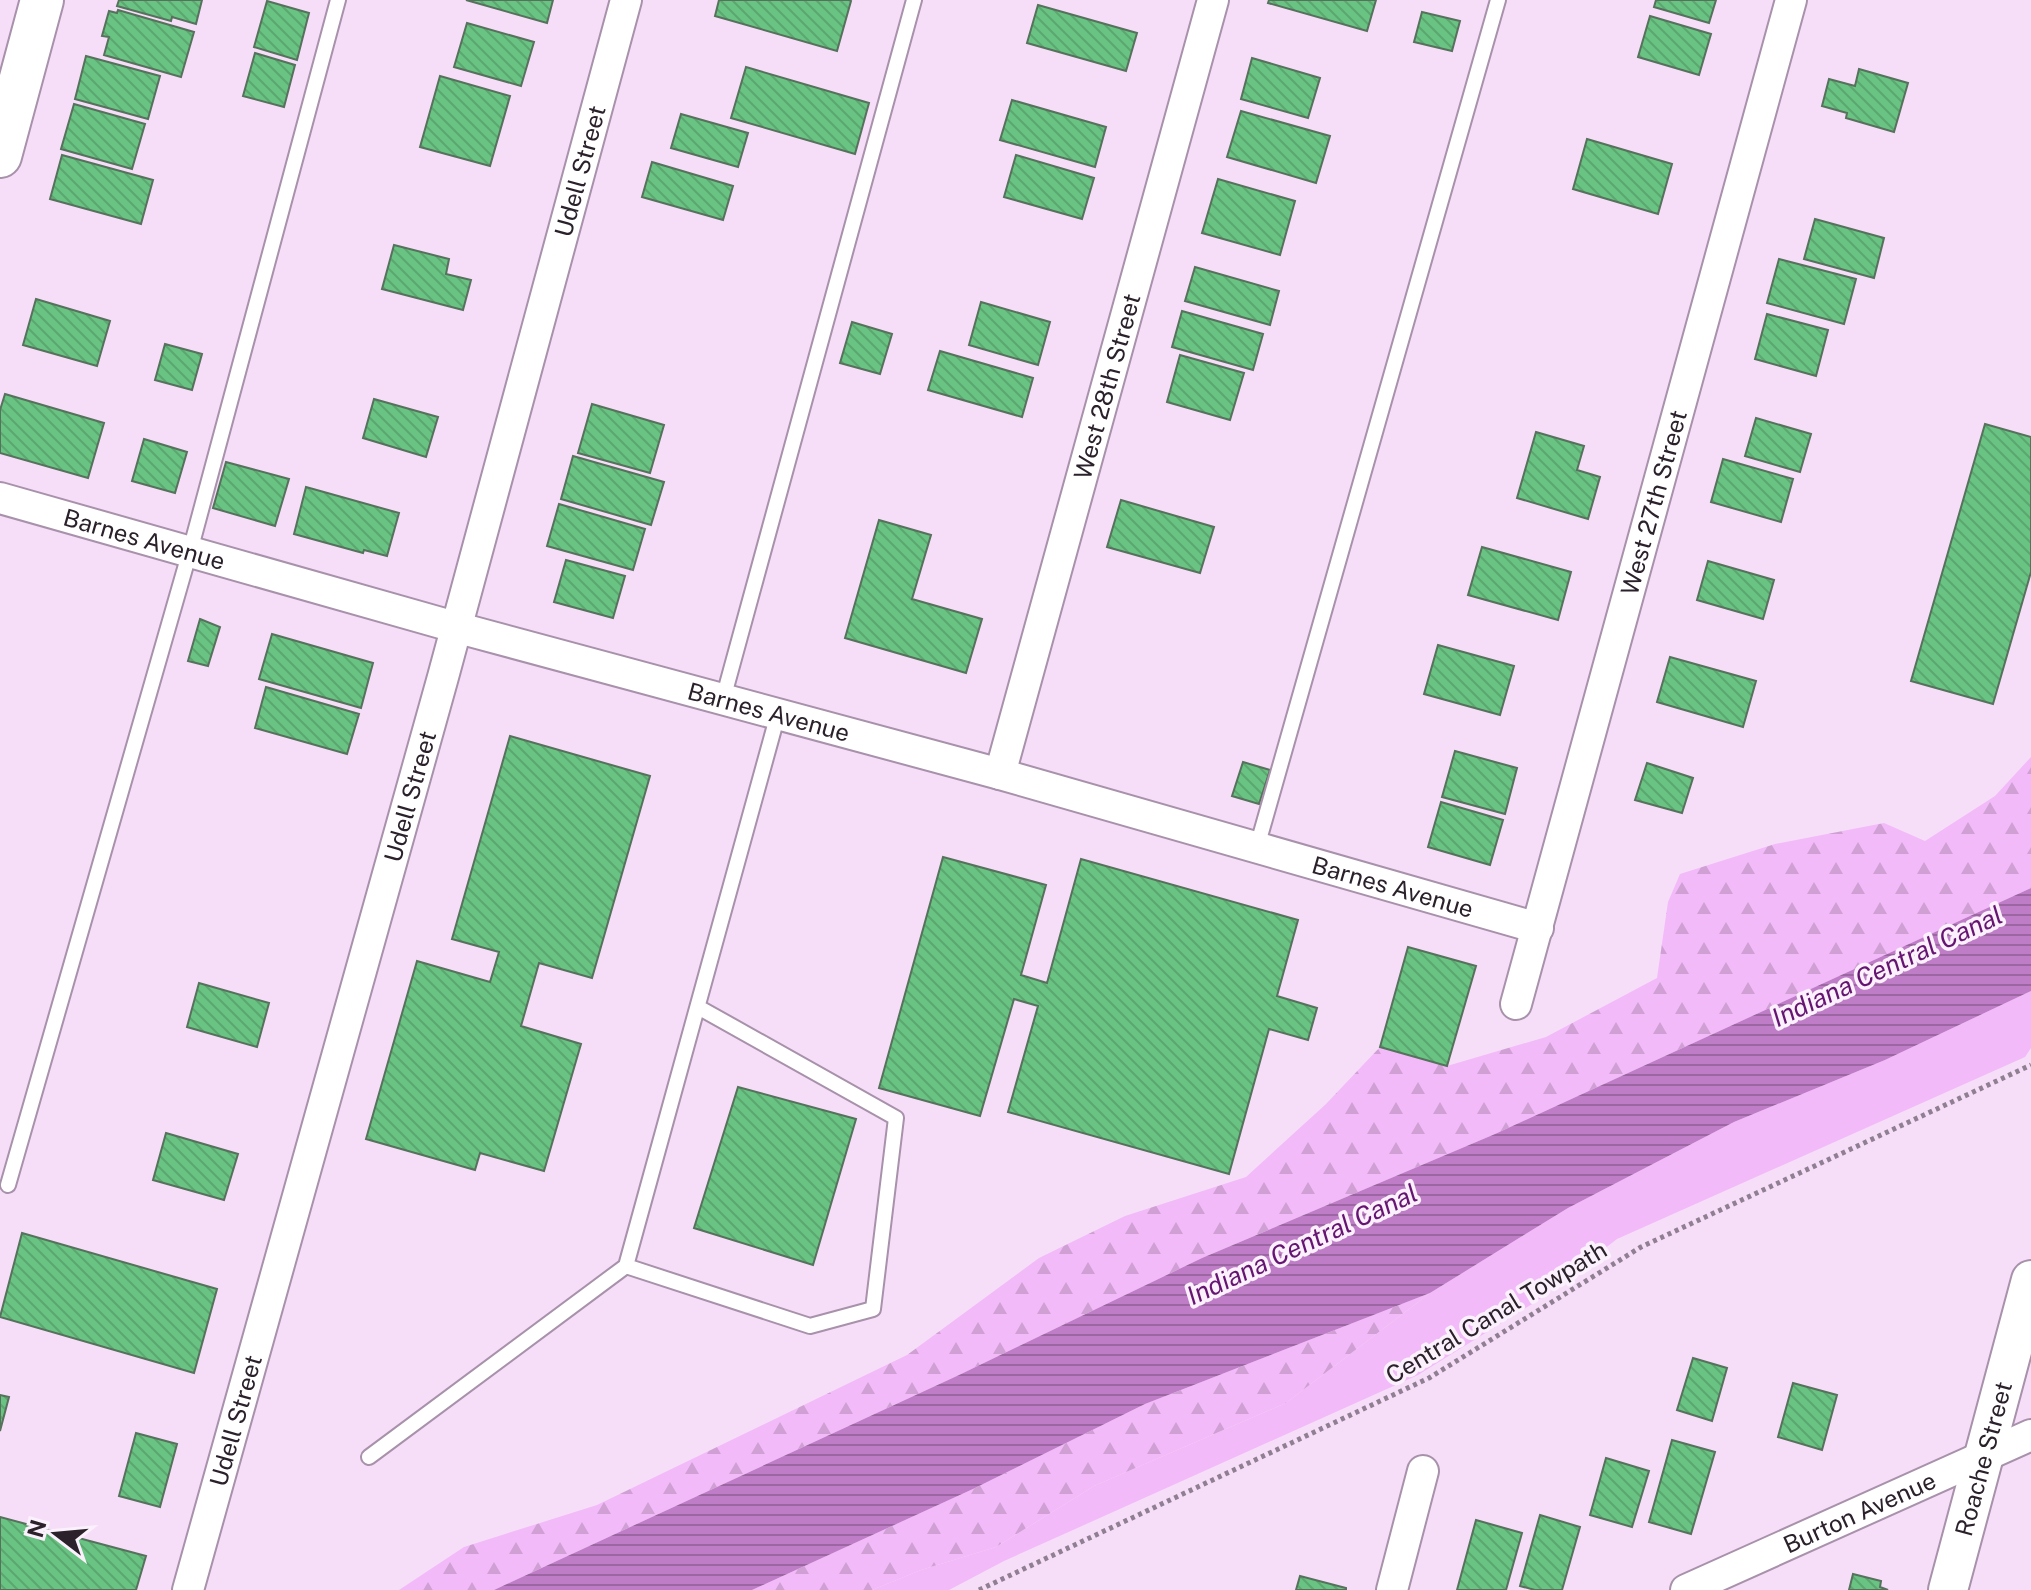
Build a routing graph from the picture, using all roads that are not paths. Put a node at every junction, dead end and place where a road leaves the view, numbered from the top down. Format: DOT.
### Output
graph roads {
  1 [pos="42,0"];
  2 [pos="338,0"];
  3 [pos="626,0"];
  4 [pos="914,0"];
  5 [pos="1213,0"];
  6 [pos="1498,0"];
  7 [pos="1791,0"];
  8 [pos="0,156"];
  9 [pos="0,498"];
  10 [pos="190,551"];
  11 [pos="455,627"];
  12 [pos="723,699"];
  13 [pos="778,714"];
  14 [pos="1000,774"];
  15 [pos="1257,847"];
  16 [pos="1538,928"];
  17 [pos="1516,1004"];
  18 [pos="698,1007"];
  19 [pos="8,1185"];
  20 [pos="626,1266"];
  21 [pos="2031,1280"];
  22 [pos="2031,1435"];
  23 [pos="1984,1455"];
  24 [pos="369,1457"];
  25 [pos="1423,1471"];
  26 [pos="188,1590"];
  27 [pos="1392,1590"];
  28 [pos="1686,1590"];
  29 [pos="1948,1590"];
  1 -- 8 [label="main road"];
  2 -- 10 [label="lane"];
  3 -- 11 [label="street, Udell Street"];
  4 -- 12 [label="lane"];
  5 -- 14 [label="street, West 28th Street"];
  6 -- 15 [label="lane"];
  7 -- 16 [label="street, West 27th Street"];
  9 -- 10 [label="street, Barnes Avenue"];
  10 -- 11 [label="street, Barnes Avenue"];
  10 -- 19 [label="lane"];
  11 -- 12 [label="street, Barnes Avenue"];
  11 -- 26 [label="street, Udell Street"];
  12 -- 13 [label="street, Barnes Avenue"];
  13 -- 14 [label="street, Barnes Avenue"];
  13 -- 18 [label="lane"];
  14 -- 15 [label="street, Barnes Avenue"];
  15 -- 16 [label="street, Barnes Avenue"];
  16 -- 17 [label="street, West 27th Street"];
  18 -- 20 [label="lane"];
  18 -- 20 [label="lane"];
  20 -- 24 [label="lane"];
  21 -- 23 [label="street, Roache Street"];
  22 -- 23 [label="street, Burton Avenue"];
  23 -- 28 [label="street, Burton Avenue"];
  23 -- 29 [label="street, Roache Street"];
  25 -- 27 [label="street"];
}
